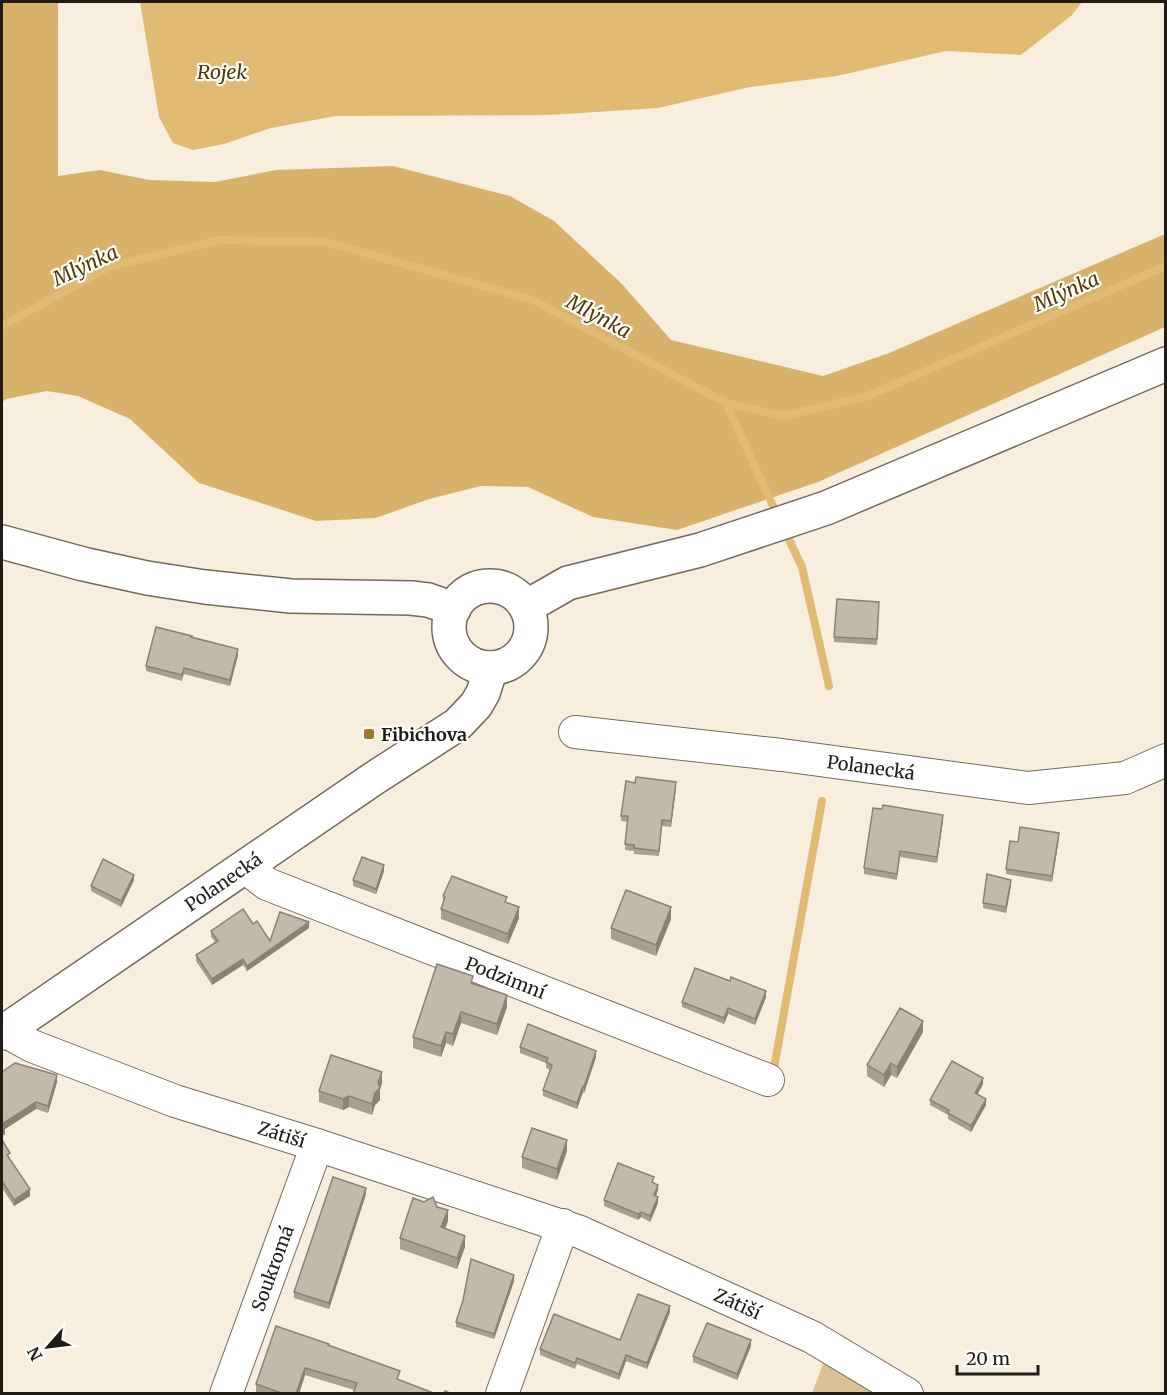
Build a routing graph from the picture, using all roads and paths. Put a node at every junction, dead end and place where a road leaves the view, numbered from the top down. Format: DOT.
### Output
graph roads {
  1 [pos="1166,364"];
  2 [pos="2,542"];
  3 [pos="526,607"];
  4 [pos="454,609"];
  5 [pos="491,668"];
  6 [pos="575,732"];
  7 [pos="1166,760"];
  8 [pos="245,867"];
  9 [pos="3,1032"];
  10 [pos="768,1080"];
  11 [pos="317,1144"];
  12 [pos="563,1226"];
  13 [pos="226,1394"];
  14 [pos="502,1394"];
  15 [pos="908,1394"];
  1 -- 3 [label="street"];
  2 -- 4 [label="street"];
  3 -- 4 [label="street"];
  3 -- 5 [label="street"];
  4 -- 5 [label="street"];
  5 -- 8 [label="street, Polanecká"];
  6 -- 7 [label="street, Polanecká"];
  8 -- 9 [label="street, Polanecká"];
  8 -- 10 [label="street, Podzimní"];
  9 -- 11 [label="street, Zátiší"];
  11 -- 12 [label="street, Zátiší"];
  11 -- 13 [label="street, Soukromá"];
  12 -- 14 [label="street"];
  12 -- 15 [label="street, Zátiší"];
}
